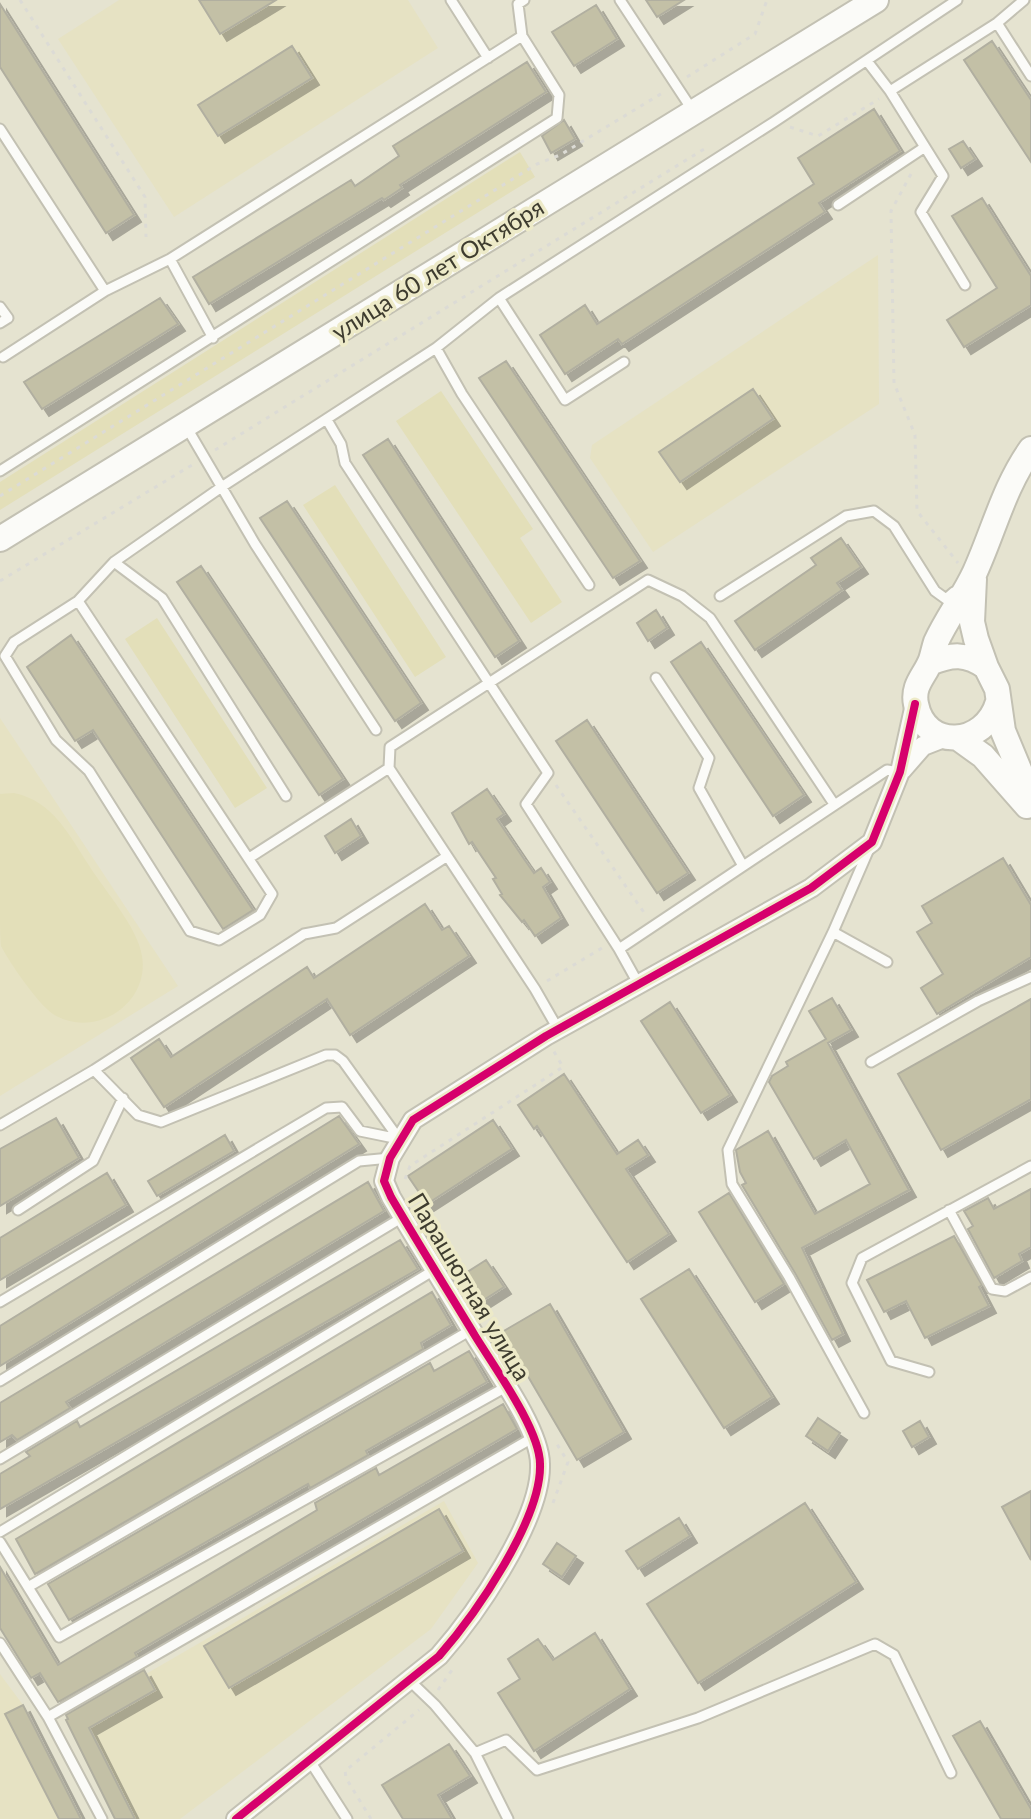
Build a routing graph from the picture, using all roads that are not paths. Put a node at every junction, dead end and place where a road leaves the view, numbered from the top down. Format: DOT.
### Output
graph roads {
  1 [pos="451,0"];
  2 [pos="524,0"];
  3 [pos="620,0"];
  4 [pos="876,0"];
  5 [pos="957,0"];
  6 [pos="1024,0"];
  7 [pos="997,23"];
  8 [pos="522,36"];
  9 [pos="488,58"];
  10 [pos="867,61"];
  11 [pos="1031,76"];
  12 [pos="890,91"];
  13 [pos="693,112"];
  14 [pos="0,129"];
  15 [pos="925,147"];
  16 [pos="838,205"];
  17 [pos="170,259"];
  18 [pos="965,285"];
  19 [pos="105,291"];
  20 [pos="499,298"];
  21 [pos="0,307"];
  22 [pos="0,323"];
  23 [pos="213,338"];
  24 [pos="436,348"];
  25 [pos="3,357"];
  26 [pos="624,362"];
  27 [pos="327,420"];
  28 [pos="185,425"];
  29 [pos="1031,449"];
  30 [pos="0,471"];
  31 [pos="223,486"];
  32 [pos="0,539"];
  33 [pos="114,562"];
  34 [pos="968,571"];
  35 [pos="589,585"];
  36 [pos="720,596"];
  37 [pos="78,601"];
  38 [pos="930,663"];
  39 [pos="986,667"];
  40 [pos="656,678"];
  41 [pos="490,682"];
  42 [pos="998,702"];
  43 [pos="915,704"];
  44 [pos="376,730"];
  45 [pos="952,738"];
  46 [pos="389,768"];
  47 [pos="900,772"];
  48 [pos="286,796"];
  49 [pos="1031,798"];
  50 [pos="834,804"];
  51 [pos="1031,810"];
  52 [pos="872,842"];
  53 [pos="446,857"];
  54 [pos="249,858"];
  55 [pos="743,866"];
  56 [pos="833,932"];
  57 [pos="617,945"];
  58 [pos="887,962"];
  59 [pos="1031,977"];
  60 [pos="639,985"];
  61 [pos="558,1029"];
  62 [pos="871,1062"];
  63 [pos="94,1070"];
  64 [pos="123,1098"];
  65 [pos="0,1125"];
  66 [pos="399,1139"];
  67 [pos="390,1158"];
  68 [pos="1031,1166"];
  69 [pos="18,1210"];
  70 [pos="949,1210"];
  71 [pos="403,1217"];
  72 [pos="436,1269"];
  73 [pos="1031,1277"];
  74 [pos="0,1302"];
  75 [pos="471,1330"];
  76 [pos="929,1372"];
  77 [pos="0,1381"];
  78 [pos="506,1387"];
  79 [pos="864,1413"];
  80 [pos="534,1437"];
  81 [pos="0,1459"];
  82 [pos="0,1532"];
  83 [pos="0,1542"];
  84 [pos="28,1587"];
  85 [pos="0,1643"];
  86 [pos="410,1681"];
  87 [pos="48,1717"];
  88 [pos="475,1753"];
  89 [pos="310,1761"];
  90 [pos="951,1773"];
  91 [pos="102,1819"];
  92 [pos="236,1819"];
  93 [pos="347,1819"];
  94 [pos="508,1819"];
  1 -- 9 [label="lane"];
  2 -- 8 [label="lane"];
  3 -- 13 [label="lane"];
  4 -- 13 [label="main road, улица 60 лет Октября"];
  5 -- 10 [label="lane"];
  6 -- 7 [label="lane"];
  7 -- 11 [label="lane"];
  7 -- 12 [label="lane"];
  8 -- 9 [label="lane"];
  8 -- 23 [label="lane"];
  9 -- 17 [label="lane"];
  10 -- 12 [label="lane"];
  10 -- 20 [label="lane"];
  12 -- 15 [label="lane"];
  13 -- 28 [label="main road, улица 60 лет Октября"];
  14 -- 19 [label="lane"];
  15 -- 16 [label="lane"];
  15 -- 18 [label="lane"];
  17 -- 19 [label="lane"];
  17 -- 23 [label="lane"];
  19 -- 25 [label="lane"];
  20 -- 24 [label="lane"];
  20 -- 26 [label="lane"];
  21 -- 22 [label="lane"];
  23 -- 30 [label="lane"];
  24 -- 27 [label="lane"];
  24 -- 35 [label="lane"];
  27 -- 31 [label="lane"];
  27 -- 41 [label="lane"];
  28 -- 31 [label="lane"];
  28 -- 32 [label="main road, улица 60 лет Октября"];
  29 -- 34 [label="main road"];
  31 -- 33 [label="lane"];
  31 -- 44 [label="lane"];
  33 -- 37 [label="lane"];
  33 -- 48 [label="lane"];
  34 -- 36 [label="lane"];
  34 -- 38 [label="main road"];
  34 -- 39 [label="main road"];
  37 -- 54 [label="lane"];
  37 -- 54 [label="lane"];
  38 -- 39 [label="main road"];
  38 -- 43 [label="main road"];
  39 -- 42 [label="main road"];
  40 -- 55 [label="lane"];
  41 -- 46 [label="lane"];
  41 -- 50 [label="lane"];
  41 -- 57 [label="lane"];
  42 -- 45 [label="main road"];
  42 -- 49 [label="main road"];
  43 -- 45 [label="main road"];
  43 -- 47 [label="street"];
  45 -- 47 [label="street"];
  45 -- 51 [label="main road"];
  46 -- 53 [label="lane"];
  46 -- 54 [label="lane"];
  47 -- 50 [label="lane"];
  47 -- 52 [label="street"];
  50 -- 55 [label="lane"];
  52 -- 56 [label="lane"];
  52 -- 60 [label="street, Парашютная улица"];
  53 -- 61 [label="lane"];
  53 -- 63 [label="lane"];
  55 -- 57 [label="lane"];
  56 -- 58 [label="lane"];
  56 -- 79 [label="lane"];
  57 -- 60 [label="lane"];
  59 -- 62 [label="lane"];
  60 -- 61 [label="street, Парашютная улица"];
  61 -- 66 [label="street, Парашютная улица"];
  63 -- 64 [label="lane"];
  63 -- 65 [label="lane"];
  64 -- 66 [label="lane"];
  64 -- 69 [label="lane"];
  66 -- 67 [label="street, Парашютная улица"];
  66 -- 74 [label="lane"];
  67 -- 71 [label="street, Парашютная улица"];
  67 -- 77 [label="lane"];
  68 -- 70 [label="lane"];
  70 -- 73 [label="lane"];
  70 -- 76 [label="lane"];
  71 -- 72 [label="street, Парашютная улица"];
  71 -- 81 [label="lane"];
  72 -- 75 [label="street, Парашютная улица"];
  72 -- 82 [label="lane"];
  75 -- 78 [label="street, Парашютная улица"];
  75 -- 84 [label="lane"];
  78 -- 80 [label="street, Парашютная улица"];
  78 -- 84 [label="lane"];
  80 -- 86 [label="street, Парашютная улица"];
  80 -- 87 [label="lane"];
  83 -- 84 [label="lane"];
  85 -- 87 [label="lane"];
  86 -- 88 [label="lane"];
  86 -- 89 [label="street, Парашютная улица"];
  87 -- 91 [label="lane"];
  88 -- 90 [label="lane"];
  88 -- 94 [label="lane"];
  89 -- 92 [label="street, Парашютная улица"];
  89 -- 93 [label="lane"];
}
